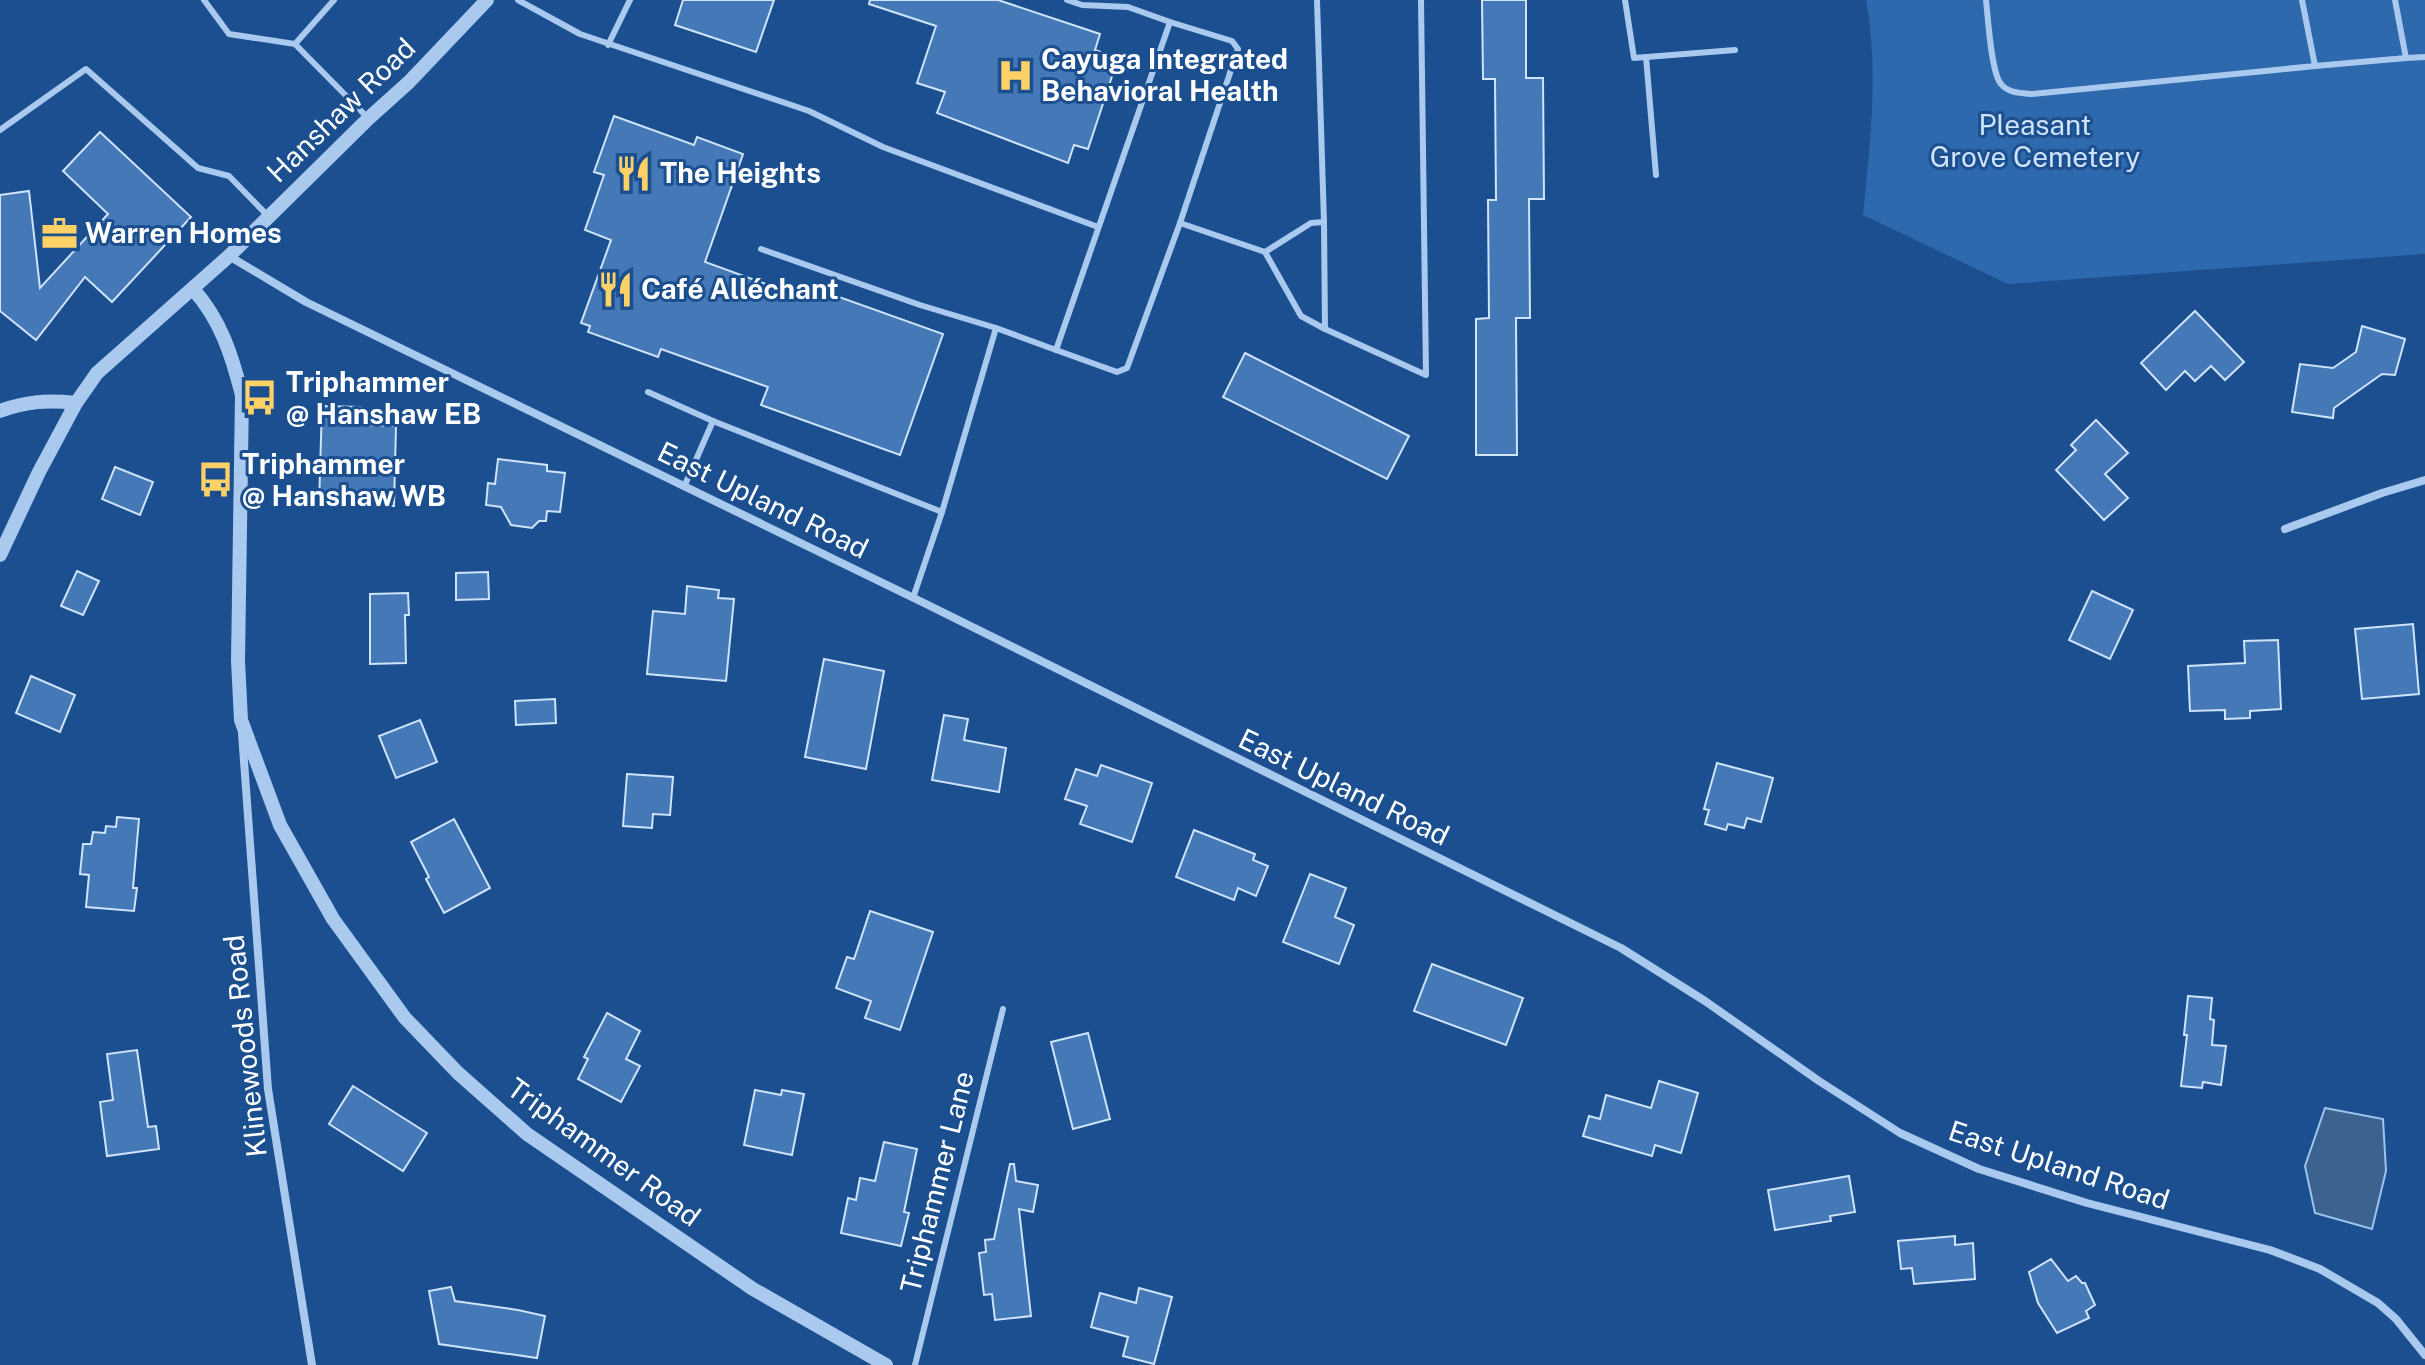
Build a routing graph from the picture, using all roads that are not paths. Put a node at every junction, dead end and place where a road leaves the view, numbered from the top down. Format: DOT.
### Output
graph roads {
  1 [pos="204,0"];
  2 [pos="334,0"];
  3 [pos="487,0"];
  4 [pos="518,0"];
  5 [pos="630,0"];
  6 [pos="1067,0"];
  7 [pos="1317,0"];
  8 [pos="1421,0"];
  9 [pos="1625,0"];
  10 [pos="1986,0"];
  11 [pos="2302,0"];
  12 [pos="2395,0"];
  13 [pos="1170,22"];
  14 [pos="295,44"];
  15 [pos="608,45"];
  16 [pos="1735,50"];
  17 [pos="1646,57"];
  18 [pos="2425,57"];
  19 [pos="2406,58"];
  20 [pos="2315,66"];
  21 [pos="369,118"];
  22 [pos="0,130"];
  23 [pos="1656,175"];
  24 [pos="269,217"];
  25 [pos="1324,222"];
  26 [pos="1180,223"];
  27 [pos="1098,227"];
  28 [pos="761,249"];
  29 [pos="1265,252"];
  30 [pos="229,256"];
  31 [pos="193,289"];
  32 [pos="996,328"];
  33 [pos="1325,329"];
  34 [pos="1056,350"];
  35 [pos="648,392"];
  36 [pos="76,403"];
  37 [pos="0,411"];
  38 [pos="713,421"];
  39 [pos="2425,480"];
  40 [pos="684,487"];
  41 [pos="942,512"];
  42 [pos="2285,529"];
  43 [pos="0,555"];
  44 [pos="913,598"];
  45 [pos="241,720"];
  46 [pos="1003,1009"];
  47 [pos="2425,1355"];
  48 [pos="312,1365"];
  49 [pos="886,1365"];
  50 [pos="915,1365"];
  1 -- 14 [label="lane"];
  2 -- 14 [label="lane"];
  3 -- 21 [label="street, Hanshaw Road"];
  4 -- 15 [label="lane"];
  5 -- 15 [label="lane"];
  6 -- 13 [label="lane"];
  7 -- 25 [label="lane"];
  8 -- 33 [label="lane"];
  9 -- 17 [label="lane"];
  10 -- 20 [label="lane"];
  11 -- 20 [label="lane"];
  12 -- 19 [label="lane"];
  13 -- 26 [label="lane"];
  13 -- 27 [label="lane"];
  14 -- 21 [label="lane"];
  15 -- 27 [label="lane"];
  16 -- 17 [label="lane"];
  17 -- 23 [label="lane"];
  18 -- 19 [label="lane"];
  19 -- 20 [label="lane"];
  21 -- 24 [label="street, Hanshaw Road"];
  22 -- 24 [label="lane"];
  24 -- 30 [label="street, Hanshaw Road"];
  25 -- 29 [label="lane"];
  25 -- 33 [label="lane"];
  26 -- 29 [label="lane"];
  26 -- 34 [label="lane"];
  27 -- 34 [label="lane"];
  28 -- 32 [label="lane"];
  29 -- 33 [label="lane"];
  30 -- 31 [label="street, Hanshaw Road"];
  30 -- 40 [label="street, East Upland Road"];
  31 -- 36 [label="street, Hanshaw Road"];
  31 -- 45 [label="street, Triphammer Road"];
  32 -- 34 [label="lane"];
  32 -- 41 [label="lane"];
  35 -- 38 [label="lane"];
  36 -- 37 [label="street"];
  36 -- 43 [label="street, Hanshaw Road"];
  38 -- 40 [label="lane"];
  38 -- 41 [label="lane"];
  39 -- 42 [label="street"];
  40 -- 44 [label="street, East Upland Road"];
  41 -- 44 [label="lane"];
  44 -- 47 [label="street, East Upland Road"];
  45 -- 48 [label="street, Klinewoods Road"];
  45 -- 49 [label="street, Triphammer Road"];
  46 -- 50 [label="lane, Triphammer Lane"];
}
